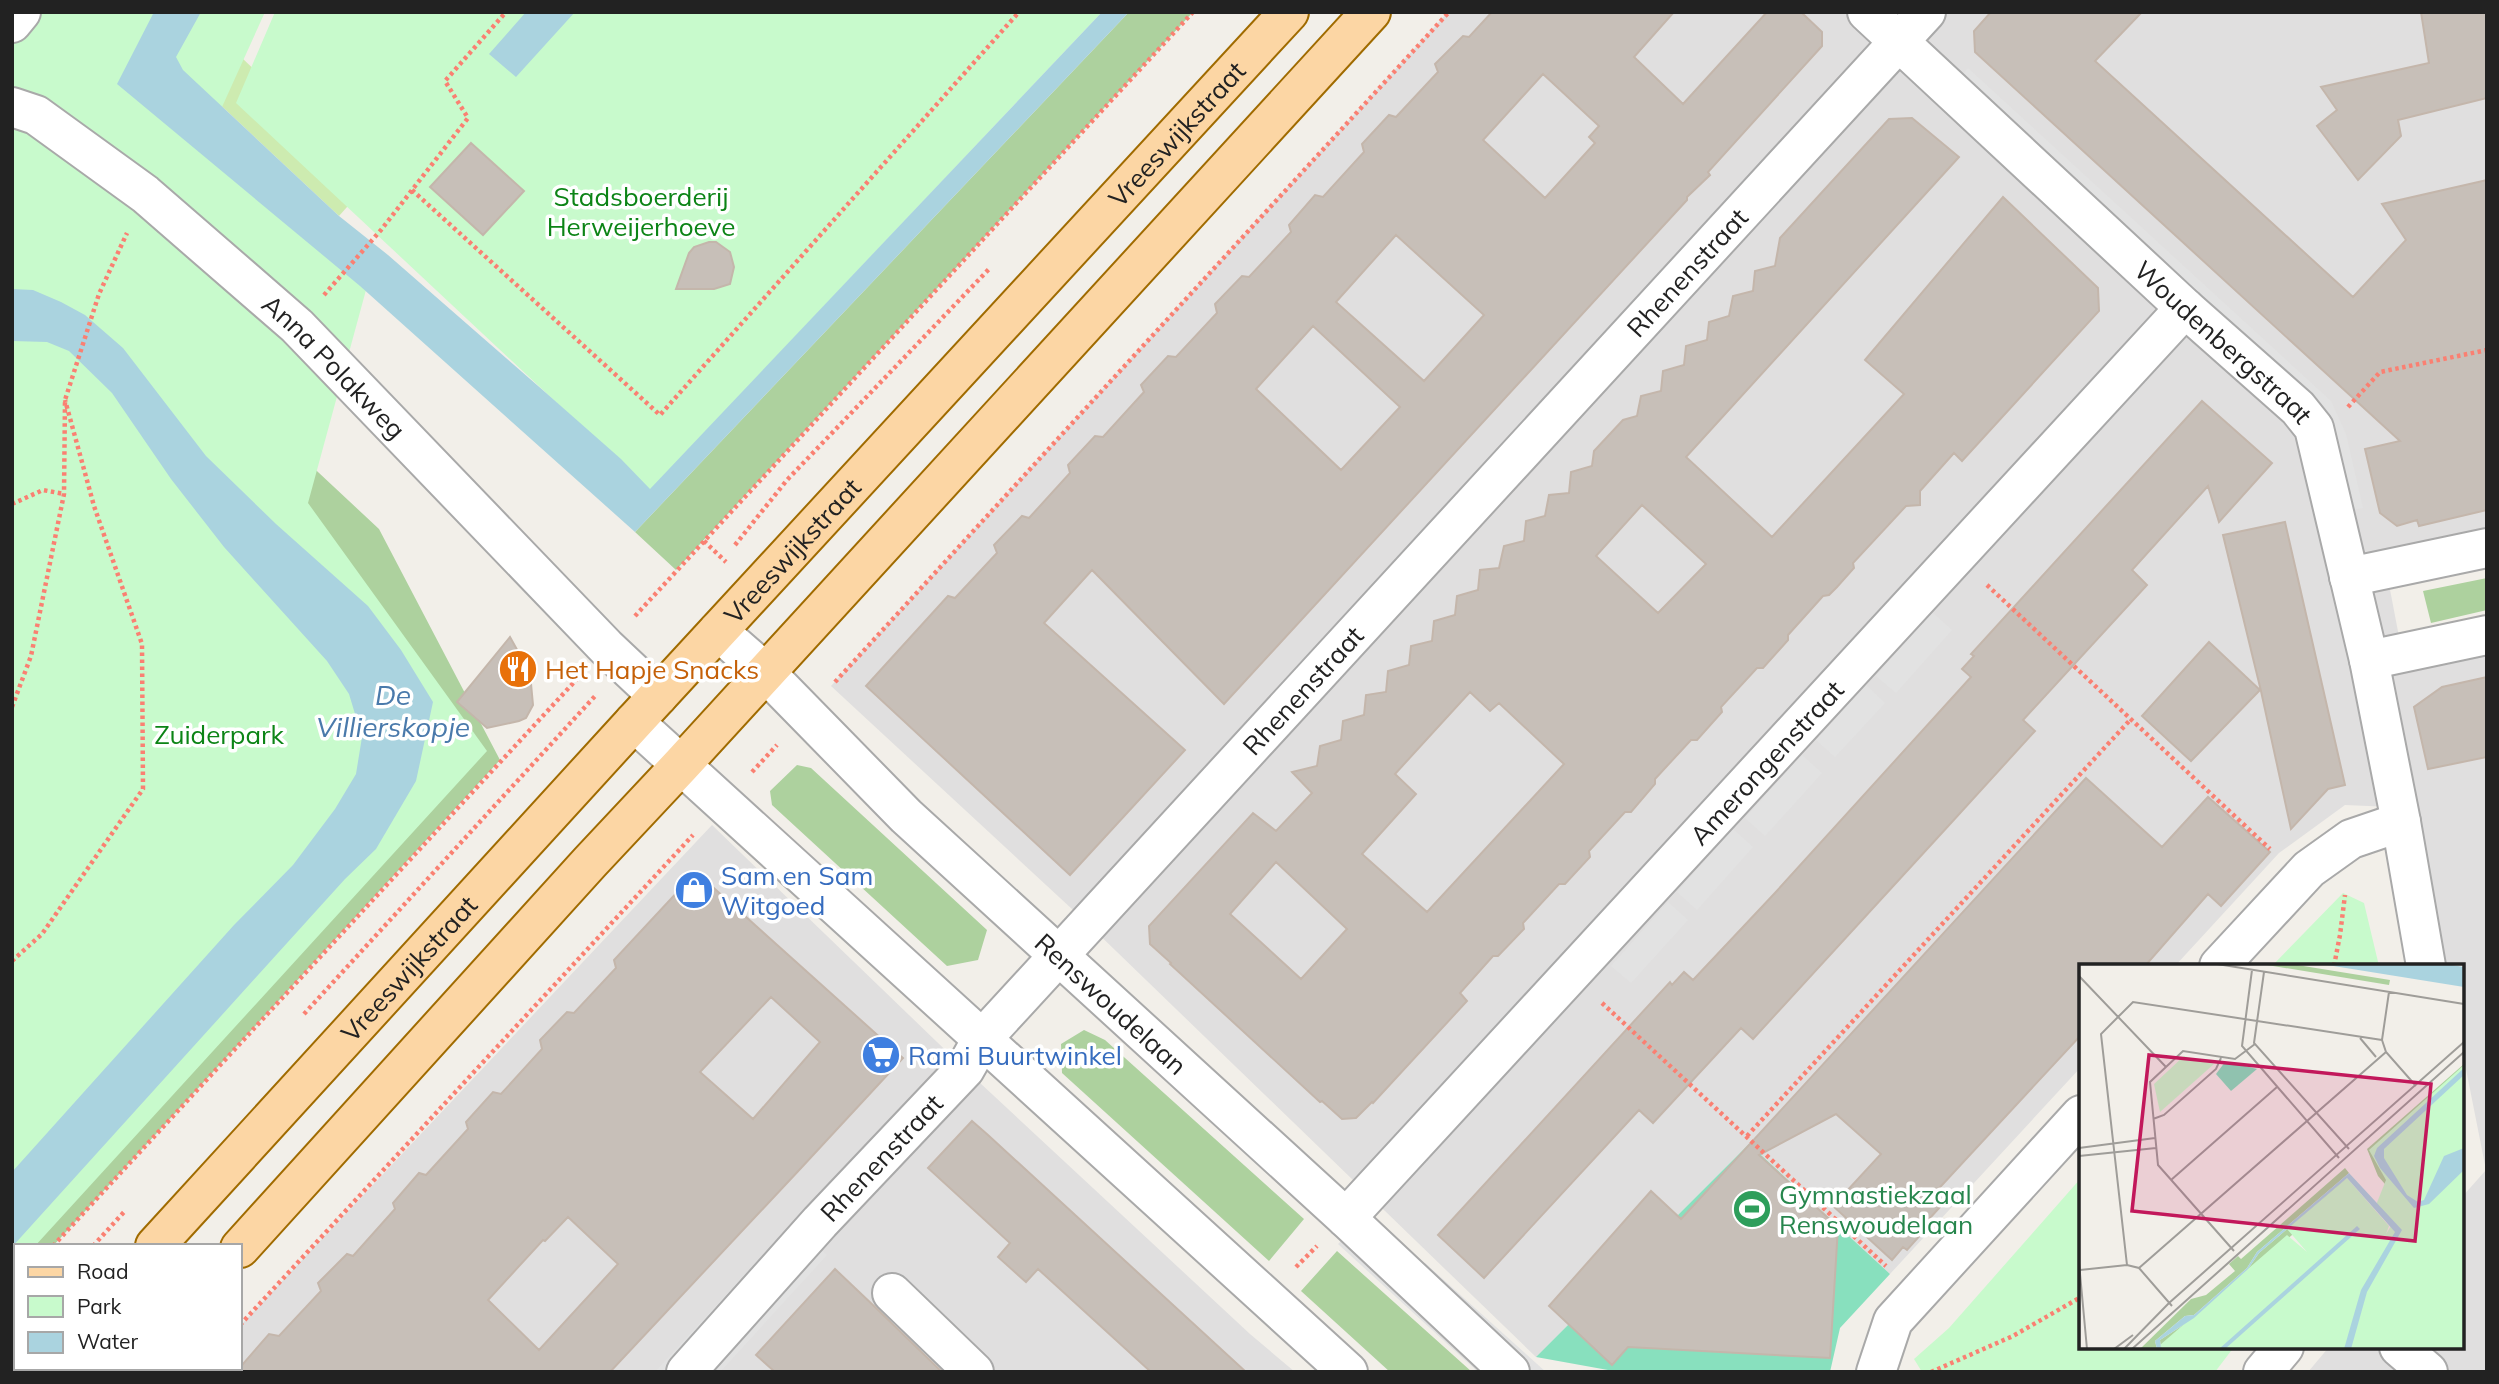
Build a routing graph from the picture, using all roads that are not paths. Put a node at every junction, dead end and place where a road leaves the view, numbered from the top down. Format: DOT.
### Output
graph roads {
  1 [pos="20,12"];
  2 [pos="1289,12"];
  3 [pos="1371,12"];
  4 [pos="1867,12"];
  5 [pos="1926,12"];
  6 [pos="12,23"];
  7 [pos="1899,42"];
  8 [pos="12,107"];
  9 [pos="2185,309"];
  10 [pos="2487,548"];
  11 [pos="2349,577"];
  12 [pos="719,631"];
  13 [pos="2487,635"];
  14 [pos="2369,660"];
  15 [pos="766,673"];
  16 [pos="646,709"];
  17 [pos="681,765"];
  18 [pos="2401,822"];
  19 [pos="1059,956"];
  20 [pos="2221,964"];
  21 [pos="2426,964"];
  22 [pos="982,1039"];
  23 [pos="2079,1117"];
  24 [pos="1346,1218"];
  25 [pos="157,1244"];
  26 [pos="242,1246"];
  27 [pos="892,1293"];
  28 [pos="2282,1349"];
  29 [pos="2401,1349"];
  30 [pos="685,1372"];
  31 [pos="974,1372"];
  32 [pos="1348,1372"];
  33 [pos="1510,1372"];
  34 [pos="1876,1372"];
  35 [pos="2263,1372"];
  36 [pos="2428,1372"];
  1 -- 6 [label="street"];
  2 -- 12 [label="main road, Vreeswijkstraat"];
  3 -- 15 [label="main road"];
  4 -- 7 [label="street, Woudenbergstraat"];
  5 -- 7 [label="street, Rhenenstraat"];
  7 -- 9 [label="street, Woudenbergstraat"];
  7 -- 19 [label="street, Rhenenstraat"];
  8 -- 16 [label="street, Anna Polakweg"];
  9 -- 11 [label="street, Woudenbergstraat"];
  9 -- 24 [label="street, Amerongenstraat"];
  10 -- 11 [label="street"];
  11 -- 14 [label="street, Woudenbergstraat"];
  12 -- 15 [label="street, Renswoudelaan"];
  12 -- 16 [label="main road, Vreeswijkstraat"];
  13 -- 14 [label="street"];
  14 -- 18 [label="street, Woudenbergstraat"];
  15 -- 17 [label="main road"];
  15 -- 19 [label="street, Renswoudelaan"];
  16 -- 17 [label="street"];
  16 -- 25 [label="main road, Vreeswijkstraat"];
  17 -- 22 [label="street"];
  17 -- 26 [label="main road"];
  18 -- 20 [label="street"];
  18 -- 21 [label="street, Woudenbergstraat"];
  19 -- 22 [label="street, Rhenenstraat"];
  19 -- 24 [label="street, Renswoudelaan"];
  22 -- 30 [label="street, Rhenenstraat"];
  22 -- 32 [label="street"];
  23 -- 34 [label="street"];
  24 -- 33 [label="street, Renswoudelaan"];
  27 -- 31 [label="street"];
  28 -- 35 [label="street"];
  29 -- 36 [label="street"];
}
